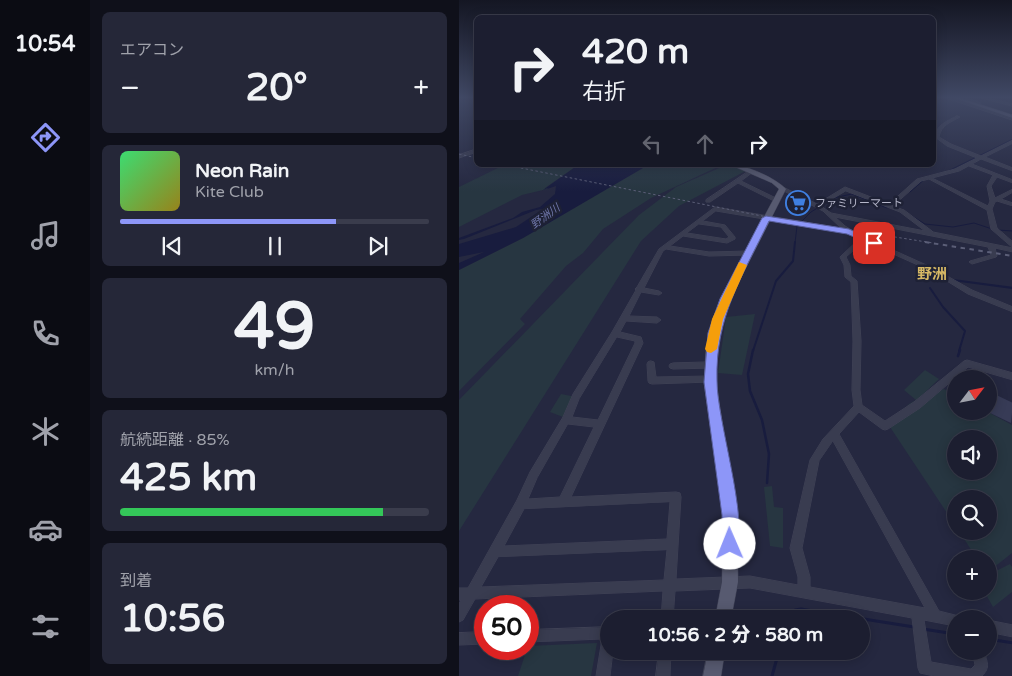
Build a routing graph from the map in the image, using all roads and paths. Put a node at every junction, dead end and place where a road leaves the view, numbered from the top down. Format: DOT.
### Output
graph roads {
  1 [pos="941,129"];
  2 [pos="1012,141"];
  3 [pos="474,151"];
  4 [pos="459,157"];
  5 [pos="979,157"];
  6 [pos="969,164"];
  7 [pos="738,167"];
  8 [pos="1012,170"];
  9 [pos="749,172"];
  10 [pos="995,176"];
  11 [pos="931,179"];
  12 [pos="740,182"];
  13 [pos="1012,182"];
  14 [pos="783,189"];
  15 [pos="1012,190"];
  16 [pos="776,200"];
  17 [pos="996,200"];
  18 [pos="708,201"];
  19 [pos="1012,205"];
  20 [pos="892,206"];
  21 [pos="819,207"];
  22 [pos="989,209"];
  23 [pos="830,214"];
  24 [pos="766,218"];
  25 [pos="698,222"];
  26 [pos="849,231"];
  27 [pos="681,234"];
  28 [pos="933,234"];
  29 [pos="863,238"];
  30 [pos="991,246"];
  31 [pos="664,247"];
  32 [pos="1012,248"];
  33 [pos="749,253"];
  34 [pos="972,262"];
  35 [pos="638,289"];
  36 [pos="659,293"];
  37 [pos="1012,310"];
  38 [pos="623,318"];
  39 [pos="657,320"];
  40 [pos="615,334"];
  41 [pos="651,364"];
  42 [pos="711,365"];
  43 [pos="673,366"];
  44 [pos="1012,377"];
  45 [pos="710,378"];
  46 [pos="858,407"];
  47 [pos="566,420"];
  48 [pos="599,424"];
  49 [pos="834,434"];
  50 [pos="563,502"];
  51 [pos="521,504"];
  52 [pos="673,544"];
  53 [pos="495,552"];
  54 [pos="730,582"];
  55 [pos="670,584"];
  56 [pos="804,591"];
  57 [pos="459,594"];
  58 [pos="472,594"];
  59 [pos="668,610"];
  60 [pos="725,610"];
  61 [pos="459,616"];
  62 [pos="936,617"];
  63 [pos="947,619"];
  64 [pos="918,623"];
  65 [pos="997,628"];
  66 [pos="1012,631"];
  67 [pos="600,634"];
  68 [pos="539,636"];
  69 [pos="474,638"];
  70 [pos="459,639"];
  71 [pos="605,660"];
  72 [pos="664,660"];
  73 [pos="715,660"];
  74 [pos="980,660"];
  75 [pos="603,676"];
  76 [pos="663,676"];
  77 [pos="712,676"];
  78 [pos="972,676"];
  1 -- 5 [label="street"];
  2 -- 5 [label="street"];
  3 -- 4 [label="street"];
  5 -- 6 [label="street"];
  5 -- 8 [label="street"];
  6 -- 10 [label="street"];
  6 -- 11 [label="street"];
  7 -- 9 [label="main road"];
  9 -- 12 [label="street"];
  9 -- 14 [label="main road"];
  10 -- 13 [label="street"];
  10 -- 17 [label="street"];
  11 -- 20 [label="street"];
  11 -- 22 [label="street"];
  12 -- 16 [label="street"];
  12 -- 18 [label="street"];
  14 -- 16 [label="main road"];
  14 -- 21 [label="street"];
  15 -- 17 [label="street"];
  16 -- 24 [label="main road"];
  17 -- 19 [label="street"];
  17 -- 22 [label="street"];
  20 -- 21 [label="street"];
  20 -- 28 [label="street"];
  21 -- 23 [label="street"];
  22 -- 32 [label="street"];
  23 -- 26 [label="street"];
  23 -- 28 [label="street"];
  24 -- 25 [label="street"];
  24 -- 26 [label="street"];
  24 -- 33 [label="main road"];
  25 -- 27 [label="street"];
  25 -- 27 [label="street"];
  26 -- 29 [label="street"];
  27 -- 31 [label="street"];
  28 -- 30 [label="street"];
  29 -- 37 [label="street"];
  29 -- 46 [label="street"];
  30 -- 32 [label="street"];
  30 -- 34 [label="street"];
  31 -- 33 [label="street"];
  31 -- 35 [label="street"];
  33 -- 42 [label="main road"];
  35 -- 36 [label="street"];
  35 -- 38 [label="street"];
  38 -- 39 [label="street"];
  38 -- 40 [label="street"];
  40 -- 47 [label="street"];
  40 -- 48 [label="street"];
  41 -- 45 [label="street"];
  42 -- 43 [label="street"];
  42 -- 45 [label="main road"];
  44 -- 46 [label="street"];
  45 -- 54 [label="main road"];
  46 -- 49 [label="street"];
  47 -- 48 [label="street"];
  47 -- 51 [label="street"];
  48 -- 50 [label="street"];
  49 -- 56 [label="street"];
  49 -- 62 [label="street"];
  50 -- 51 [label="street"];
  50 -- 52 [label="street"];
  51 -- 53 [label="street"];
  52 -- 53 [label="street"];
  52 -- 55 [label="street"];
  53 -- 58 [label="street"];
  54 -- 55 [label="street"];
  54 -- 56 [label="street"];
  54 -- 60 [label="main road"];
  55 -- 58 [label="street"];
  55 -- 59 [label="street"];
  56 -- 64 [label="street"];
  57 -- 58 [label="street"];
  58 -- 61 [label="street"];
  62 -- 63 [label="street"];
  62 -- 64 [label="street"];
  64 -- 78 [label="street"];
  65 -- 66 [label="street"];
  67 -- 68 [label="street"];
  69 -- 70 [label="street"];
  71 -- 75 [label="street"];
  72 -- 76 [label="street"];
  73 -- 77 [label="main road"];
  74 -- 78 [label="street"];
}
